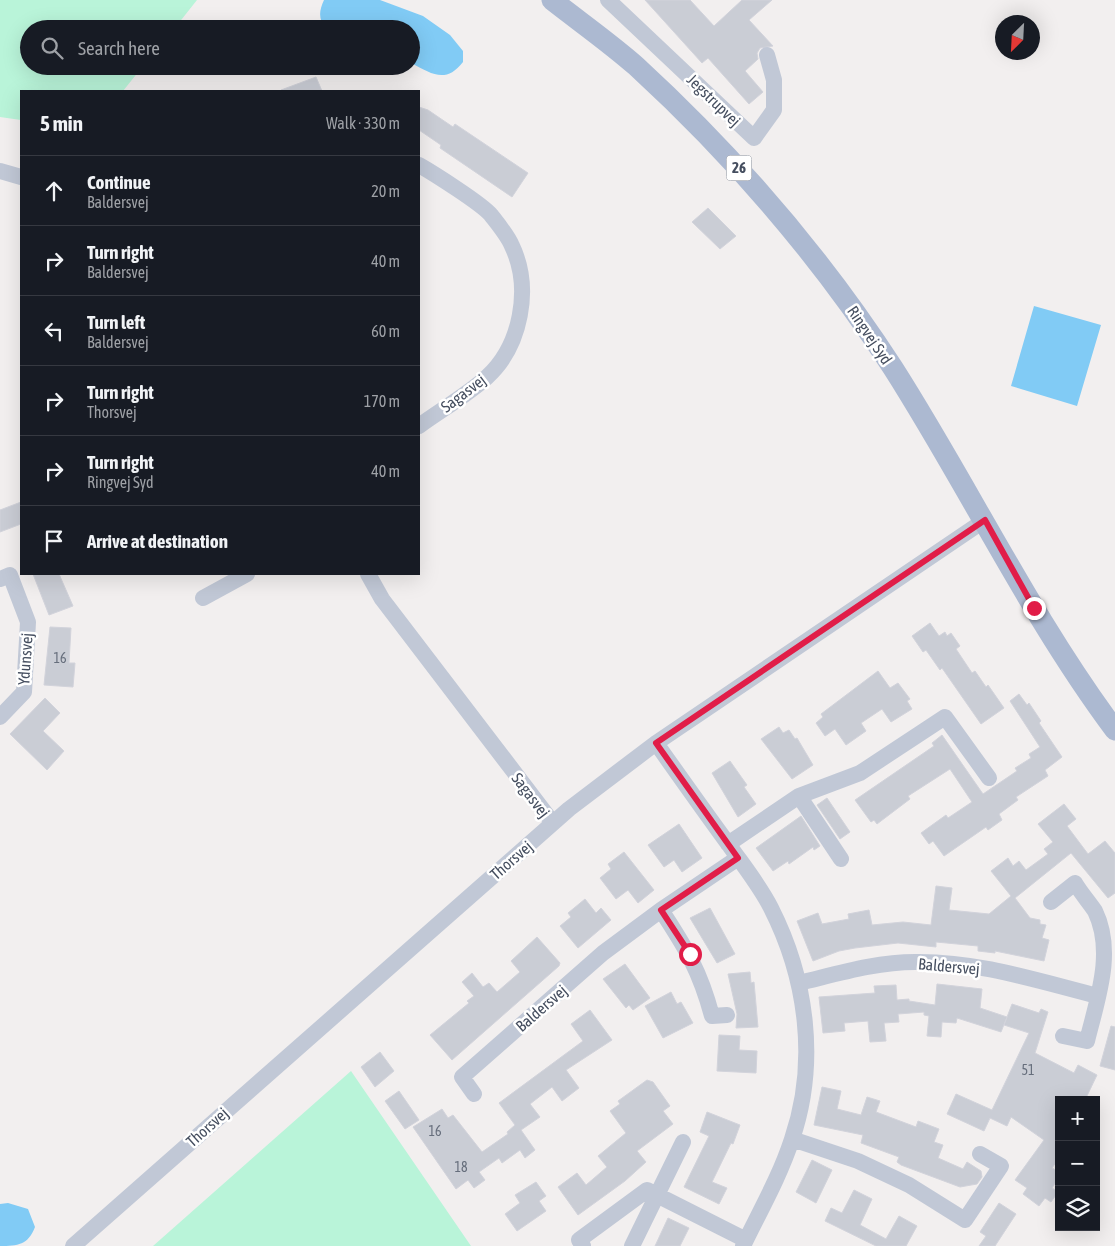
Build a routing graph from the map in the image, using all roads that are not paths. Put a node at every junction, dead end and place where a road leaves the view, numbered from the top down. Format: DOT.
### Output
graph roads {
  1 [pos="552,0"];
  2 [pos="608,0"];
  3 [pos="767,55"];
  4 [pos="420,166"];
  5 [pos="0,171"];
  6 [pos="20,177"];
  7 [pos="420,425"];
  8 [pos="985,520"];
  9 [pos="245,575"];
  10 [pos="369,575"];
  11 [pos="0,579"];
  12 [pos="203,598"];
  13 [pos="0,717"];
  14 [pos="1115,730"];
  15 [pos="656,743"];
  16 [pos="989,778"];
  17 [pos="799,796"];
  18 [pos="553,823"];
  19 [pos="728,844"];
  20 [pos="738,858"];
  21 [pos="841,859"];
  22 [pos="1051,902"];
  23 [pos="661,910"];
  24 [pos="799,983"];
  25 [pos="1098,996"];
  26 [pos="727,1016"];
  27 [pos="1063,1036"];
  28 [pos="474,1094"];
  29 [pos="792,1139"];
  30 [pos="683,1142"];
  31 [pos="980,1154"];
  32 [pos="657,1195"];
  33 [pos="744,1243"];
  34 [pos="73,1246"];
  35 [pos="583,1246"];
  36 [pos="632,1246"];
  1 -- 8 [label="main road, Ringvej Syd / 26"];
  2 -- 3 [label="street, Jegstrupvej"];
  4 -- 7 [label="street, Sagasvej"];
  5 -- 6 [label="street"];
  8 -- 14 [label="main road, Ringvej Syd / 26"];
  8 -- 15 [label="street, Thorsvej"];
  9 -- 12 [label="street"];
  10 -- 18 [label="street, Sagasvej"];
  11 -- 13 [label="street, Ydunsvej"];
  15 -- 18 [label="street, Thorsvej"];
  15 -- 19 [label="street"];
  16 -- 17 [label="street"];
  17 -- 19 [label="street"];
  17 -- 21 [label="street"];
  18 -- 34 [label="street, Thorsvej"];
  19 -- 20 [label="street"];
  20 -- 23 [label="street, Baldersvej"];
  20 -- 24 [label="street"];
  22 -- 25 [label="street"];
  23 -- 26 [label="street"];
  23 -- 28 [label="street, Baldersvej"];
  24 -- 25 [label="street, Baldersvej"];
  24 -- 29 [label="street"];
  25 -- 27 [label="street"];
  29 -- 31 [label="street"];
  29 -- 33 [label="street"];
  30 -- 32 [label="street"];
  32 -- 33 [label="street"];
  32 -- 35 [label="street"];
  32 -- 36 [label="street"];
}
